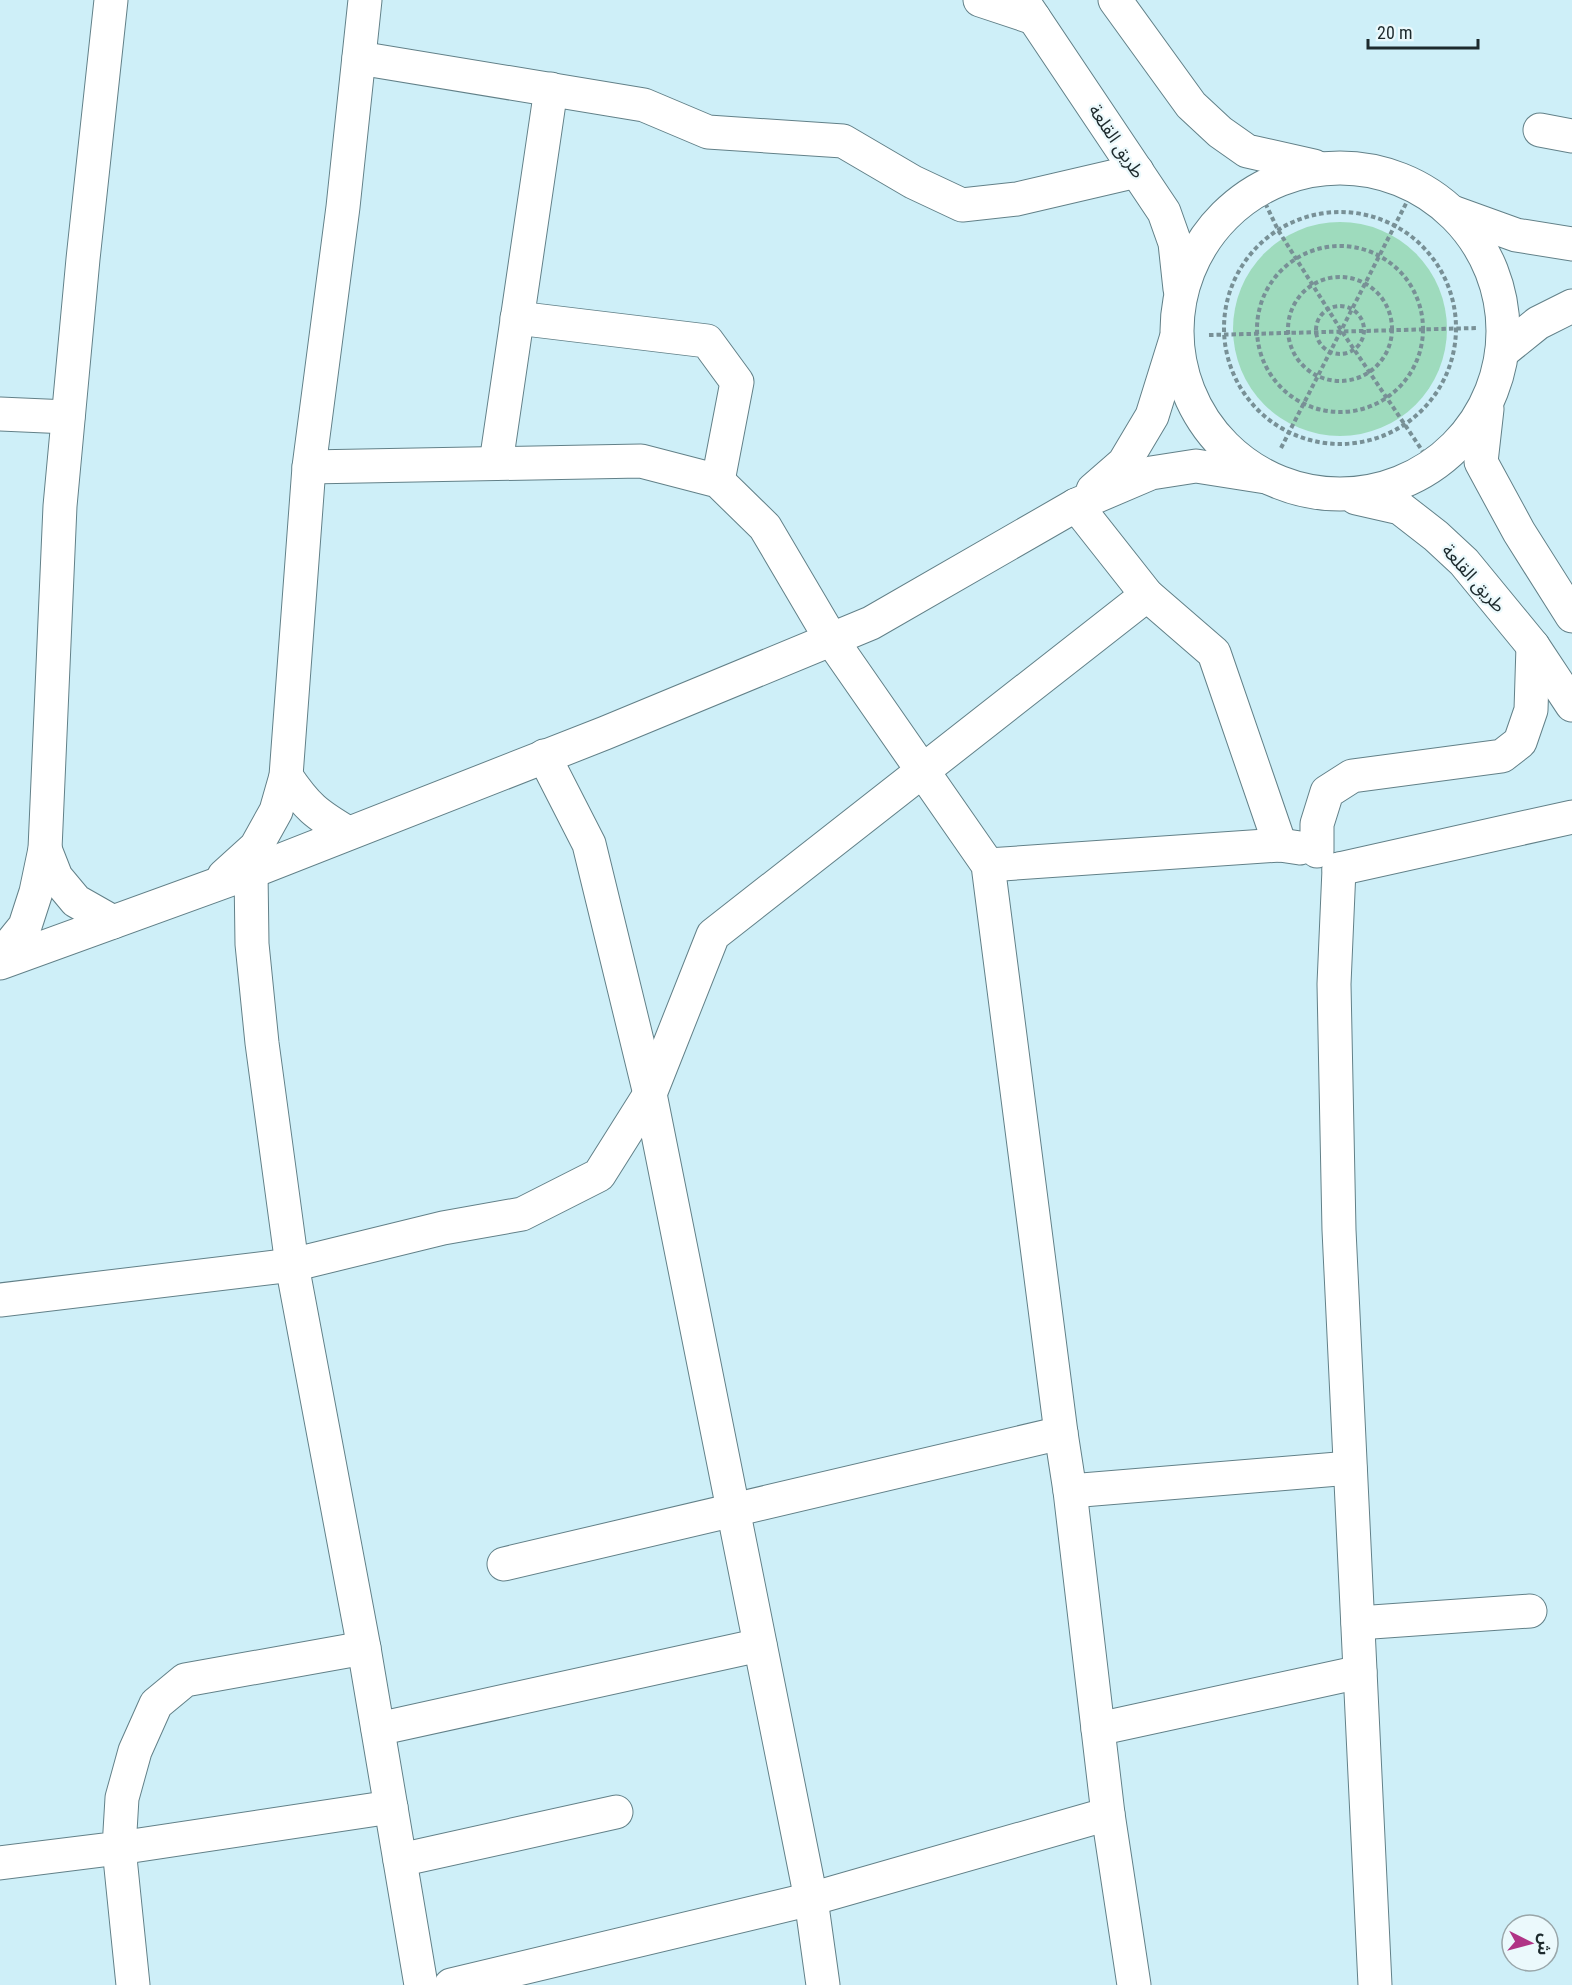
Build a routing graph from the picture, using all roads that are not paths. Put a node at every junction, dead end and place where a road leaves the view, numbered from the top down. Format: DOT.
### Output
graph roads {
  1 [pos="111,0"];
  2 [pos="365,0"];
  3 [pos="980,0"];
  4 [pos="1115,0"];
  5 [pos="1028,9"];
  6 [pos="359,58"];
  7 [pos="551,89"];
  8 [pos="1540,130"];
  9 [pos="1572,136"];
  10 [pos="1319,167"];
  11 [pos="1137,171"];
  12 [pos="1455,213"];
  13 [pos="1572,244"];
  14 [pos="1180,294"];
  15 [pos="1572,306"];
  16 [pos="517,318"];
  17 [pos="1176,339"];
  18 [pos="1502,340"];
  19 [pos="1487,402"];
  20 [pos="0,414"];
  21 [pos="68,417"];
  22 [pos="495,463"];
  23 [pos="309,467"];
  24 [pos="1266,477"];
  25 [pos="718,481"];
  26 [pos="1342,495"];
  27 [pos="1076,505"];
  28 [pos="1147,595"];
  29 [pos="1572,616"];
  30 [pos="831,639"];
  31 [pos="1533,646"];
  32 [pos="1572,705"];
  33 [pos="544,756"];
  34 [pos="924,770"];
  35 [pos="286,776"];
  36 [pos="1572,817"];
  37 [pos="348,833"];
  38 [pos="1280,845"];
  39 [pos="45,849"];
  40 [pos="1328,860"];
  41 [pos="988,865"];
  42 [pos="252,872"];
  43 [pos="214,885"];
  44 [pos="112,922"];
  45 [pos="0,957"];
  46 [pos="0,963"];
  47 [pos="650,1094"];
  48 [pos="292,1265"];
  49 [pos="0,1300"];
  50 [pos="1061,1433"];
  51 [pos="1350,1468"];
  52 [pos="1070,1491"];
  53 [pos="733,1509"];
  54 [pos="504,1564"];
  55 [pos="1530,1611"];
  56 [pos="1358,1623"];
  57 [pos="760,1645"];
  58 [pos="364,1648"];
  59 [pos="1360,1672"];
  60 [pos="378,1729"];
  61 [pos="1098,1729"];
  62 [pos="391,1807"];
  63 [pos="616,1812"];
  64 [pos="1108,1814"];
  65 [pos="118,1848"];
  66 [pos="400,1860"];
  67 [pos="0,1863"];
  68 [pos="811,1899"];
  69 [pos="133,1985"];
  70 [pos="421,1985"];
  71 [pos="451,1985"];
  72 [pos="823,1985"];
  73 [pos="1134,1985"];
  74 [pos="1375,1985"];
  1 -- 21 [label="street"];
  2 -- 6 [label="street"];
  3 -- 5 [label="street"];
  4 -- 10 [label="street"];
  5 -- 11 [label="street, طريق القلعة"];
  6 -- 7 [label="street"];
  6 -- 23 [label="street"];
  7 -- 11 [label="street"];
  7 -- 16 [label="street"];
  8 -- 9 [label="street"];
  10 -- 12 [label="street"];
  10 -- 14 [label="street"];
  11 -- 14 [label="street, طريق القلعة"];
  12 -- 13 [label="street"];
  12 -- 18 [label="street"];
  14 -- 17 [label="street"];
  15 -- 18 [label="street"];
  16 -- 22 [label="street"];
  16 -- 25 [label="street"];
  17 -- 24 [label="street"];
  17 -- 27 [label="street"];
  18 -- 19 [label="street"];
  19 -- 26 [label="street"];
  19 -- 29 [label="street"];
  20 -- 21 [label="street"];
  21 -- 39 [label="street"];
  22 -- 23 [label="street"];
  22 -- 25 [label="street"];
  23 -- 35 [label="street"];
  24 -- 26 [label="street"];
  24 -- 27 [label="street"];
  25 -- 30 [label="street"];
  26 -- 31 [label="street, طريق القلعة"];
  27 -- 28 [label="street"];
  27 -- 30 [label="street"];
  28 -- 34 [label="street"];
  28 -- 38 [label="street"];
  30 -- 33 [label="street"];
  30 -- 34 [label="street"];
  31 -- 32 [label="street, طريق القلعة"];
  31 -- 40 [label="street"];
  33 -- 37 [label="street"];
  33 -- 47 [label="street"];
  34 -- 41 [label="street"];
  34 -- 47 [label="street"];
  35 -- 37 [label="street"];
  35 -- 43 [label="street"];
  36 -- 40 [label="street"];
  37 -- 42 [label="street"];
  38 -- 40 [label="street"];
  38 -- 41 [label="street"];
  39 -- 44 [label="street"];
  39 -- 45 [label="street"];
  40 -- 51 [label="street"];
  41 -- 50 [label="street"];
  42 -- 43 [label="street"];
  42 -- 48 [label="street"];
  43 -- 44 [label="street"];
  44 -- 46 [label="street"];
  47 -- 48 [label="street"];
  47 -- 53 [label="street"];
  48 -- 49 [label="street"];
  48 -- 58 [label="street"];
  50 -- 52 [label="street"];
  50 -- 53 [label="street"];
  51 -- 52 [label="street"];
  51 -- 56 [label="street"];
  52 -- 61 [label="street"];
  53 -- 54 [label="street"];
  53 -- 57 [label="street"];
  55 -- 56 [label="street"];
  56 -- 59 [label="street"];
  57 -- 60 [label="street"];
  57 -- 68 [label="street"];
  58 -- 60 [label="street"];
  58 -- 65 [label="street"];
  59 -- 61 [label="street"];
  59 -- 74 [label="street"];
  60 -- 62 [label="street"];
  61 -- 64 [label="street"];
  62 -- 65 [label="street"];
  62 -- 66 [label="street"];
  63 -- 66 [label="street"];
  64 -- 68 [label="street"];
  64 -- 73 [label="street"];
  65 -- 67 [label="street"];
  65 -- 69 [label="street"];
  66 -- 70 [label="street"];
  68 -- 71 [label="street"];
  68 -- 72 [label="street"];
}
